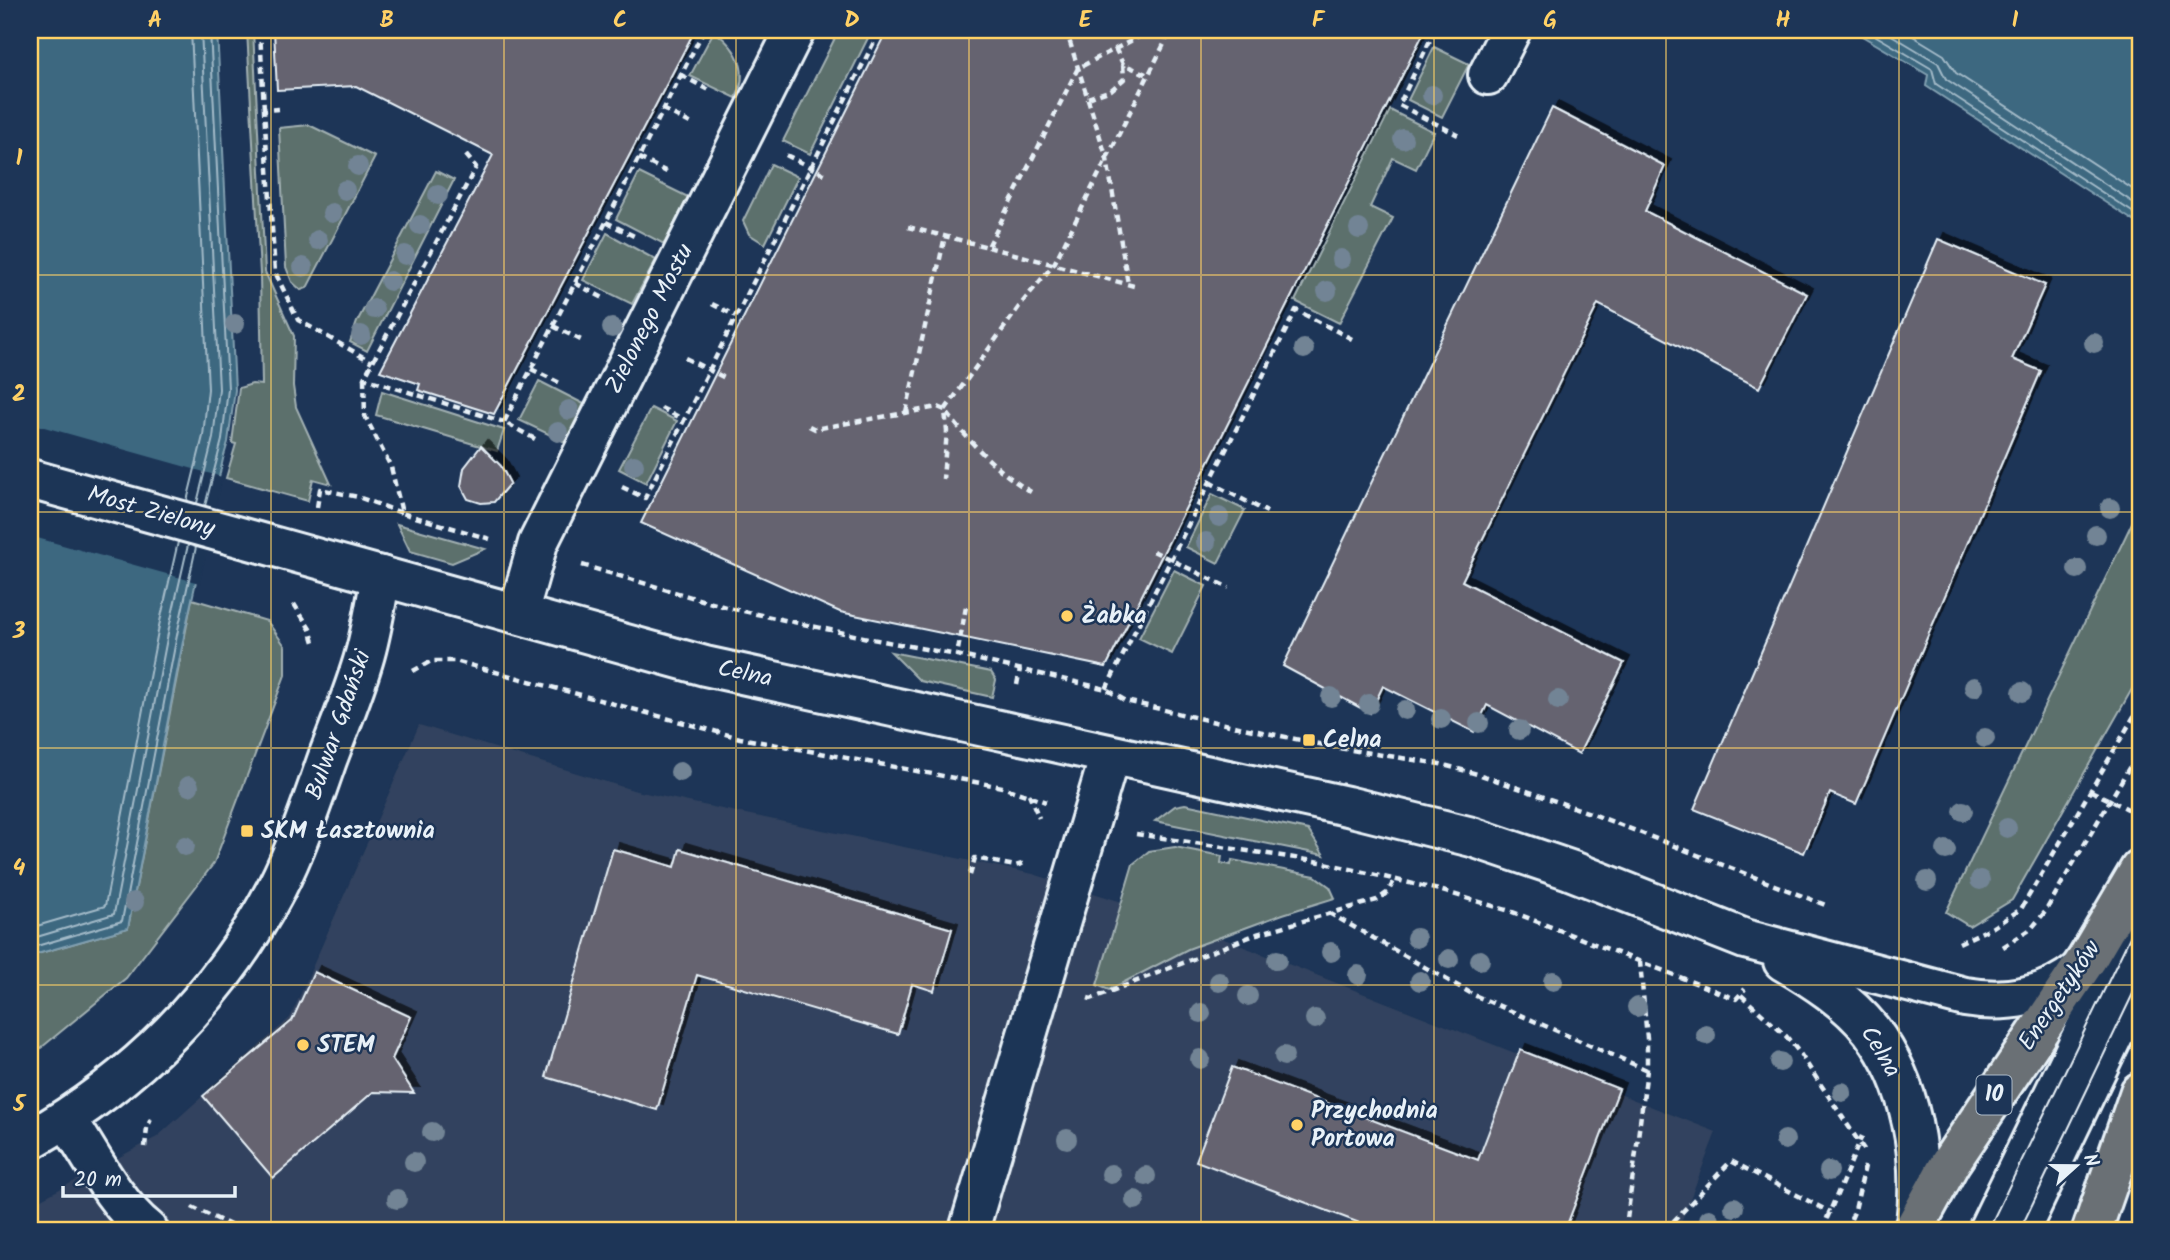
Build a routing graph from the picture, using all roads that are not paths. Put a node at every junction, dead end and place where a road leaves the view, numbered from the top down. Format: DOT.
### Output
graph roads {
  1 [pos="795,30"];
  2 [pos="1510,30"];
  3 [pos="1488,75"];
  4 [pos="30,479"];
  5 [pos="271,546"];
  6 [pos="381,576"];
  7 [pos="518,614"];
  8 [pos="1110,755"];
  9 [pos="2140,869"];
  10 [pos="2140,916"];
  11 [pos="1745,939"];
  12 [pos="2080,970"];
  13 [pos="2140,979"];
  14 [pos="2140,1092"];
  15 [pos="66,1119"];
  16 [pos="30,1140"];
  17 [pos="1914,1227"];
  18 [pos="148,1230"];
  19 [pos="969,1230"];
  20 [pos="1988,1230"];
  21 [pos="2021,1230"];
  22 [pos="2092,1230"];
  1 -- 7 [label="street, Zielonego Mostu"];
  2 -- 3 [label="street"];
  4 -- 5 [label="street, Most Zielony"];
  5 -- 6 [label="street, Celna"];
  6 -- 7 [label="street, Celna"];
  6 -- 15 [label="street, Bulwar Gdański"];
  7 -- 8 [label="street, Celna"];
  8 -- 11 [label="street, Celna"];
  8 -- 19 [label="street"];
  9 -- 12 [label="main road, Energetyków / 10"];
  10 -- 20 [label="street"];
  11 -- 12 [label="street, Celna"];
  11 -- 17 [label="street, Celna"];
  12 -- 17 [label="main road, Energetyków / 10"];
  13 -- 21 [label="street"];
  14 -- 22 [label="main road"];
  15 -- 16 [label="street, Bulwar Gdański"];
  15 -- 18 [label="street"];
}
